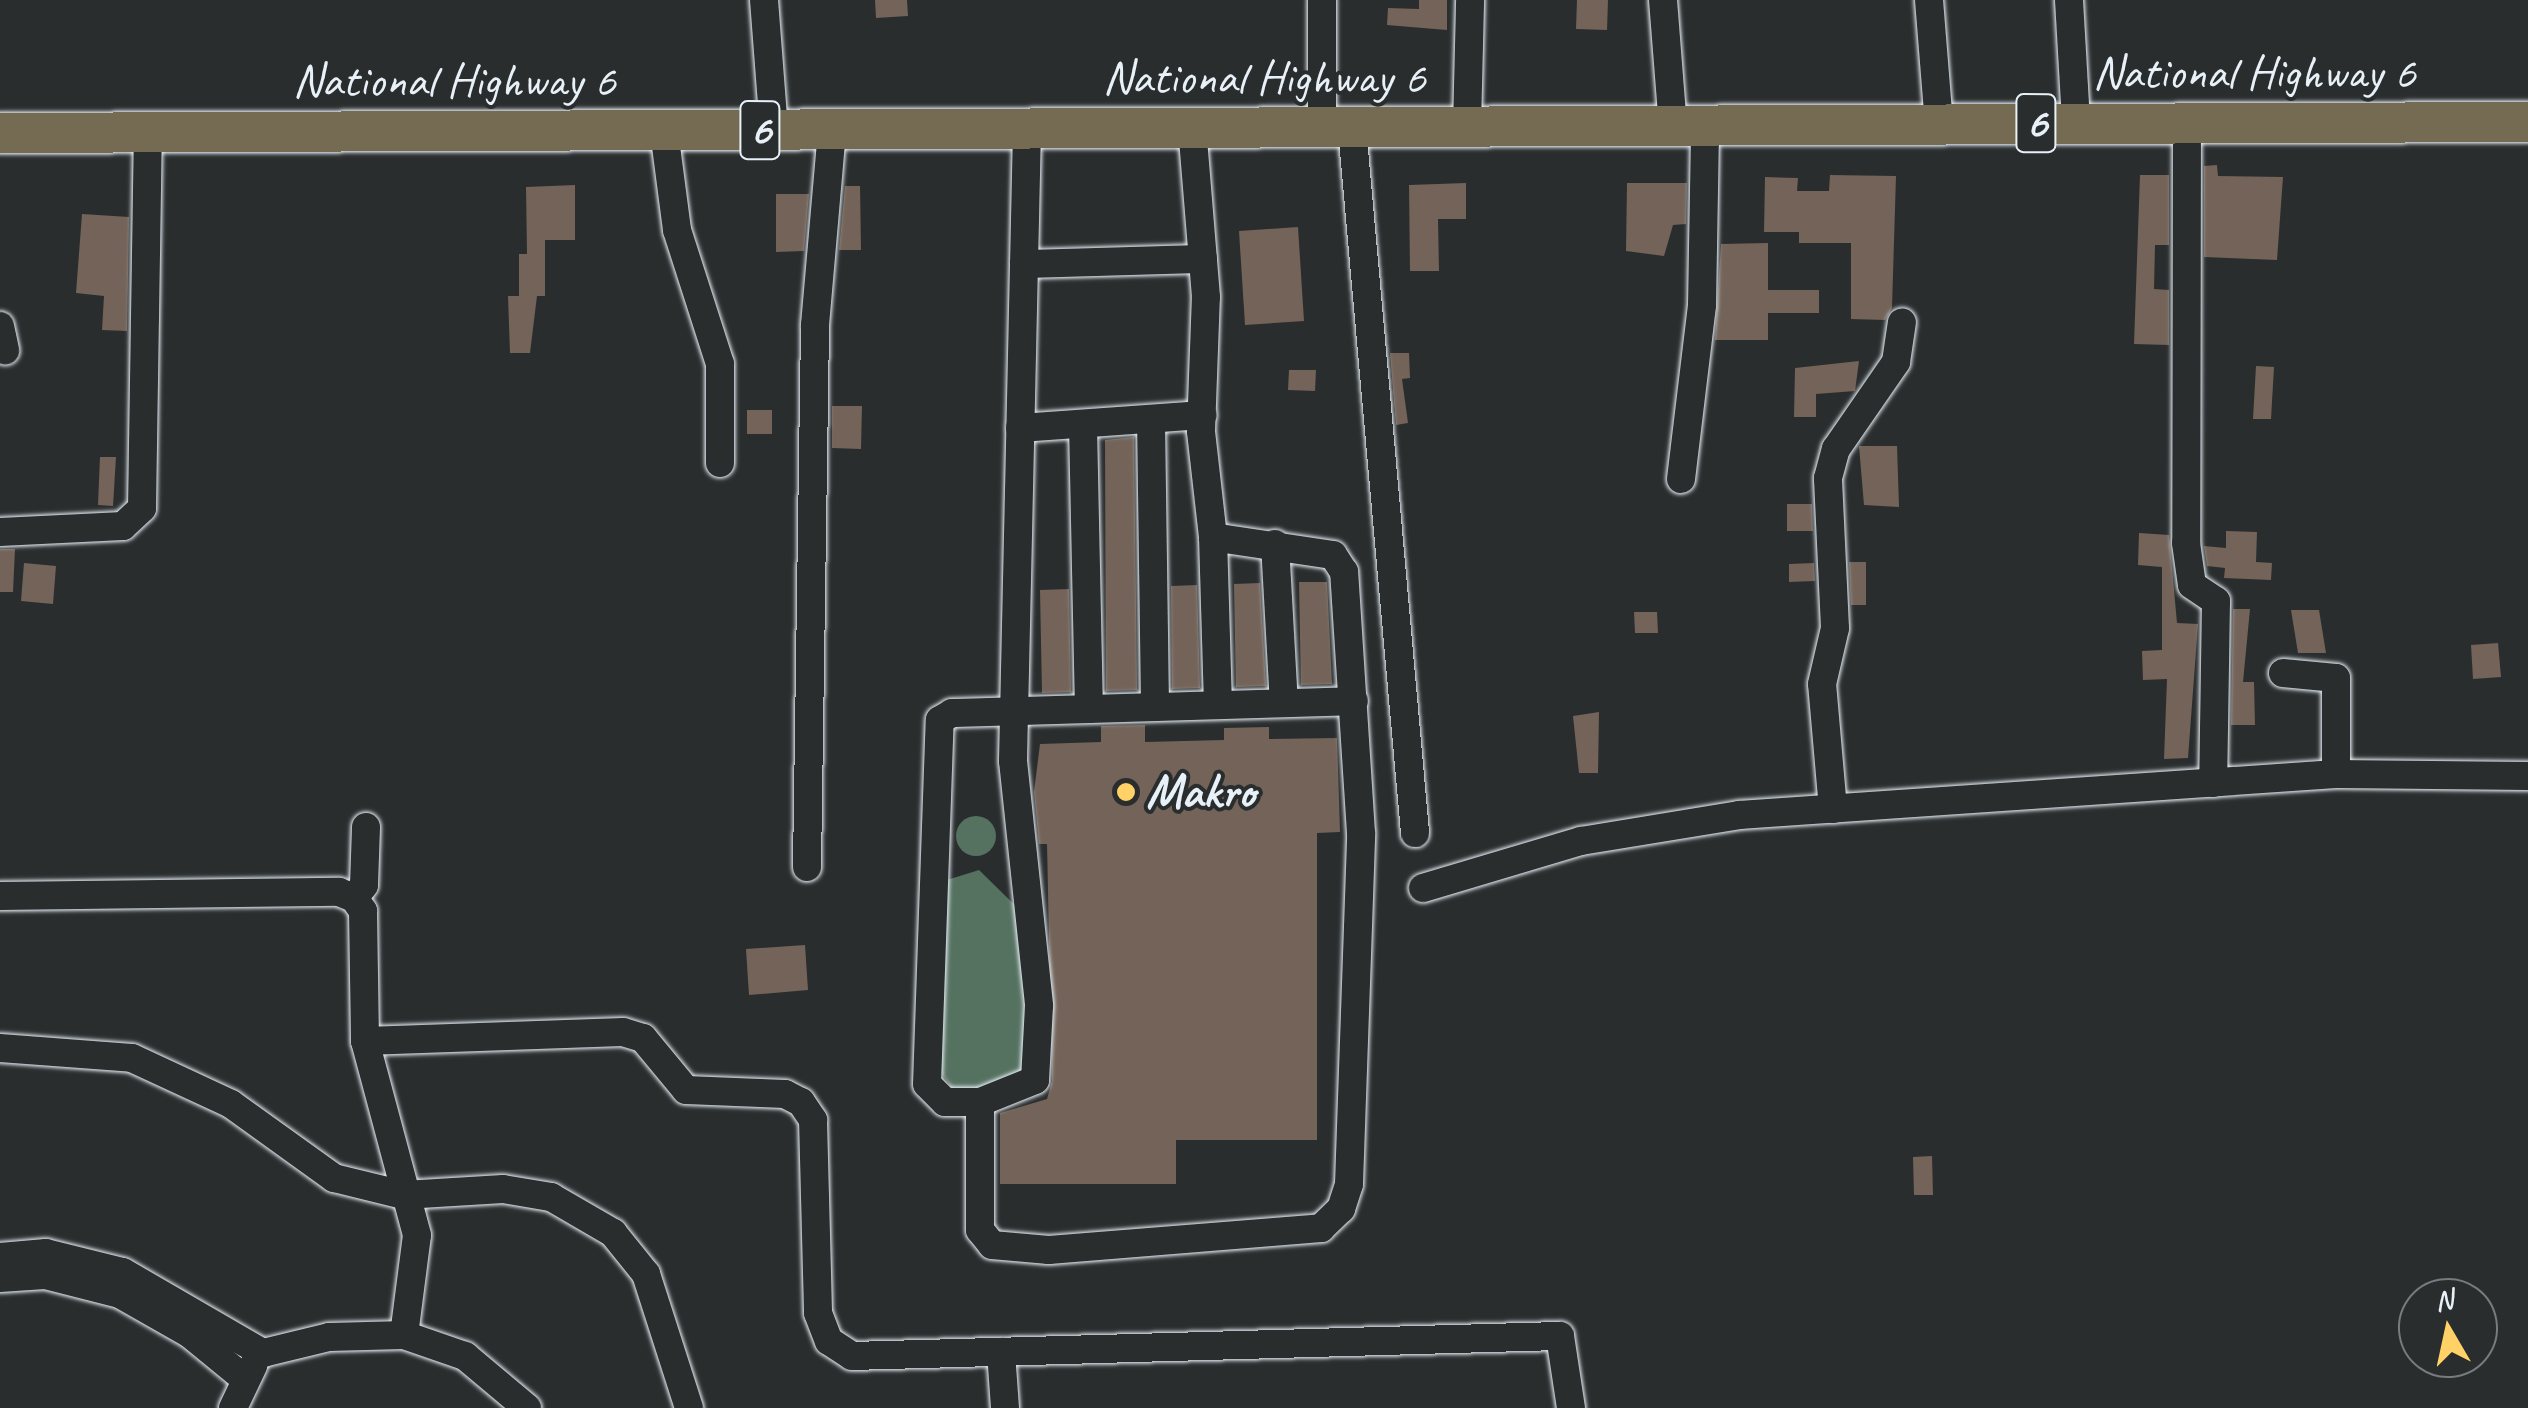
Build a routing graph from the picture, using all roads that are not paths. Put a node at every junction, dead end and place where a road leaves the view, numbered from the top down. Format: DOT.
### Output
graph roads {
  1 [pos="764,0"];
  2 [pos="1322,0"];
  3 [pos="1470,0"];
  4 [pos="1662,0"];
  5 [pos="1930,0"];
  6 [pos="2069,0"];
  7 [pos="2186,122"];
  8 [pos="2528,122"];
  9 [pos="2076,123"];
  10 [pos="1939,124"];
  11 [pos="1689,126"];
  12 [pos="1466,127"];
  13 [pos="1192,128"];
  14 [pos="1337,128"];
  15 [pos="1026,129"];
  16 [pos="664,130"];
  17 [pos="774,130"];
  18 [pos="832,130"];
  19 [pos="0,133"];
  20 [pos="148,133"];
  21 [pos="1203,259"];
  22 [pos="1024,264"];
  23 [pos="1902,322"];
  24 [pos="1203,415"];
  25 [pos="1151,419"];
  26 [pos="1082,425"];
  27 [pos="1020,428"];
  28 [pos="720,463"];
  29 [pos="1681,479"];
  30 [pos="0,532"];
  31 [pos="1213,536"];
  32 [pos="1275,544"];
  33 [pos="2283,673"];
  34 [pos="1354,701"];
  35 [pos="1284,704"];
  36 [pos="1218,705"];
  37 [pos="1155,707"];
  38 [pos="1089,709"];
  39 [pos="1014,711"];
  40 [pos="2336,774"];
  41 [pos="2528,776"];
  42 [pos="2213,783"];
  43 [pos="1833,809"];
  44 [pos="366,828"];
  45 [pos="1414,833"];
  46 [pos="808,867"];
  47 [pos="1422,888"];
  48 [pos="0,896"];
  49 [pos="354,898"];
  50 [pos="365,1041"];
  51 [pos="0,1048"];
  52 [pos="980,1102"];
  53 [pos="404,1194"];
  54 [pos="0,1257"];
  55 [pos="0,1278"];
  56 [pos="404,1335"];
  57 [pos="1001,1352"];
  58 [pos="262,1353"];
  59 [pos="244,1379"];
  60 [pos="233,1408"];
  61 [pos="527,1408"];
  62 [pos="689,1408"];
  63 [pos="1005,1408"];
  64 [pos="1571,1408"];
  1 -- 17 [label="street"];
  2 -- 14 [label="street"];
  3 -- 12 [label="street"];
  4 -- 11 [label="street"];
  5 -- 10 [label="street"];
  6 -- 9 [label="street"];
  7 -- 8 [label="highway, National Highway 6 / 6"];
  7 -- 9 [label="highway, National Highway 6 / 6"];
  7 -- 42 [label="street"];
  9 -- 10 [label="highway, National Highway 6 / 6"];
  10 -- 11 [label="highway, National Highway 6 / 6"];
  11 -- 12 [label="highway, National Highway 6 / 6"];
  11 -- 29 [label="street"];
  12 -- 14 [label="highway, National Highway 6 / 6"];
  13 -- 14 [label="highway, National Highway 6 / 6"];
  13 -- 15 [label="highway, National Highway 6 / 6"];
  13 -- 21 [label="street"];
  14 -- 45 [label="street"];
  15 -- 18 [label="highway, National Highway 6 / 6"];
  15 -- 22 [label="street"];
  16 -- 17 [label="highway, National Highway 6 / 6"];
  16 -- 20 [label="highway, National Highway 6 / 6"];
  16 -- 28 [label="street"];
  17 -- 18 [label="highway, National Highway 6 / 6"];
  18 -- 46 [label="street"];
  19 -- 20 [label="highway, National Highway 6 / 6"];
  20 -- 30 [label="street"];
  21 -- 22 [label="street"];
  21 -- 24 [label="street"];
  22 -- 27 [label="street"];
  23 -- 43 [label="street"];
  24 -- 25 [label="street"];
  24 -- 31 [label="street"];
  25 -- 26 [label="street"];
  25 -- 37 [label="street"];
  26 -- 27 [label="street"];
  26 -- 38 [label="street"];
  27 -- 39 [label="street"];
  31 -- 32 [label="street"];
  31 -- 36 [label="street"];
  32 -- 34 [label="street"];
  32 -- 35 [label="street"];
  33 -- 40 [label="street"];
  34 -- 35 [label="street"];
  34 -- 52 [label="street"];
  35 -- 36 [label="street"];
  36 -- 37 [label="street"];
  37 -- 38 [label="street"];
  38 -- 39 [label="street"];
  39 -- 52 [label="street"];
  39 -- 52 [label="street"];
  40 -- 41 [label="street"];
  40 -- 42 [label="street"];
  42 -- 43 [label="street"];
  43 -- 47 [label="street"];
  44 -- 49 [label="street"];
  48 -- 49 [label="street"];
  49 -- 50 [label="street"];
  50 -- 53 [label="street"];
  50 -- 57 [label="street"];
  51 -- 53 [label="street"];
  53 -- 56 [label="street"];
  53 -- 62 [label="street"];
  54 -- 58 [label="street"];
  55 -- 59 [label="street"];
  56 -- 58 [label="street"];
  56 -- 61 [label="street"];
  57 -- 63 [label="street"];
  57 -- 64 [label="street"];
  58 -- 59 [label="street"];
  59 -- 60 [label="street"];
}
